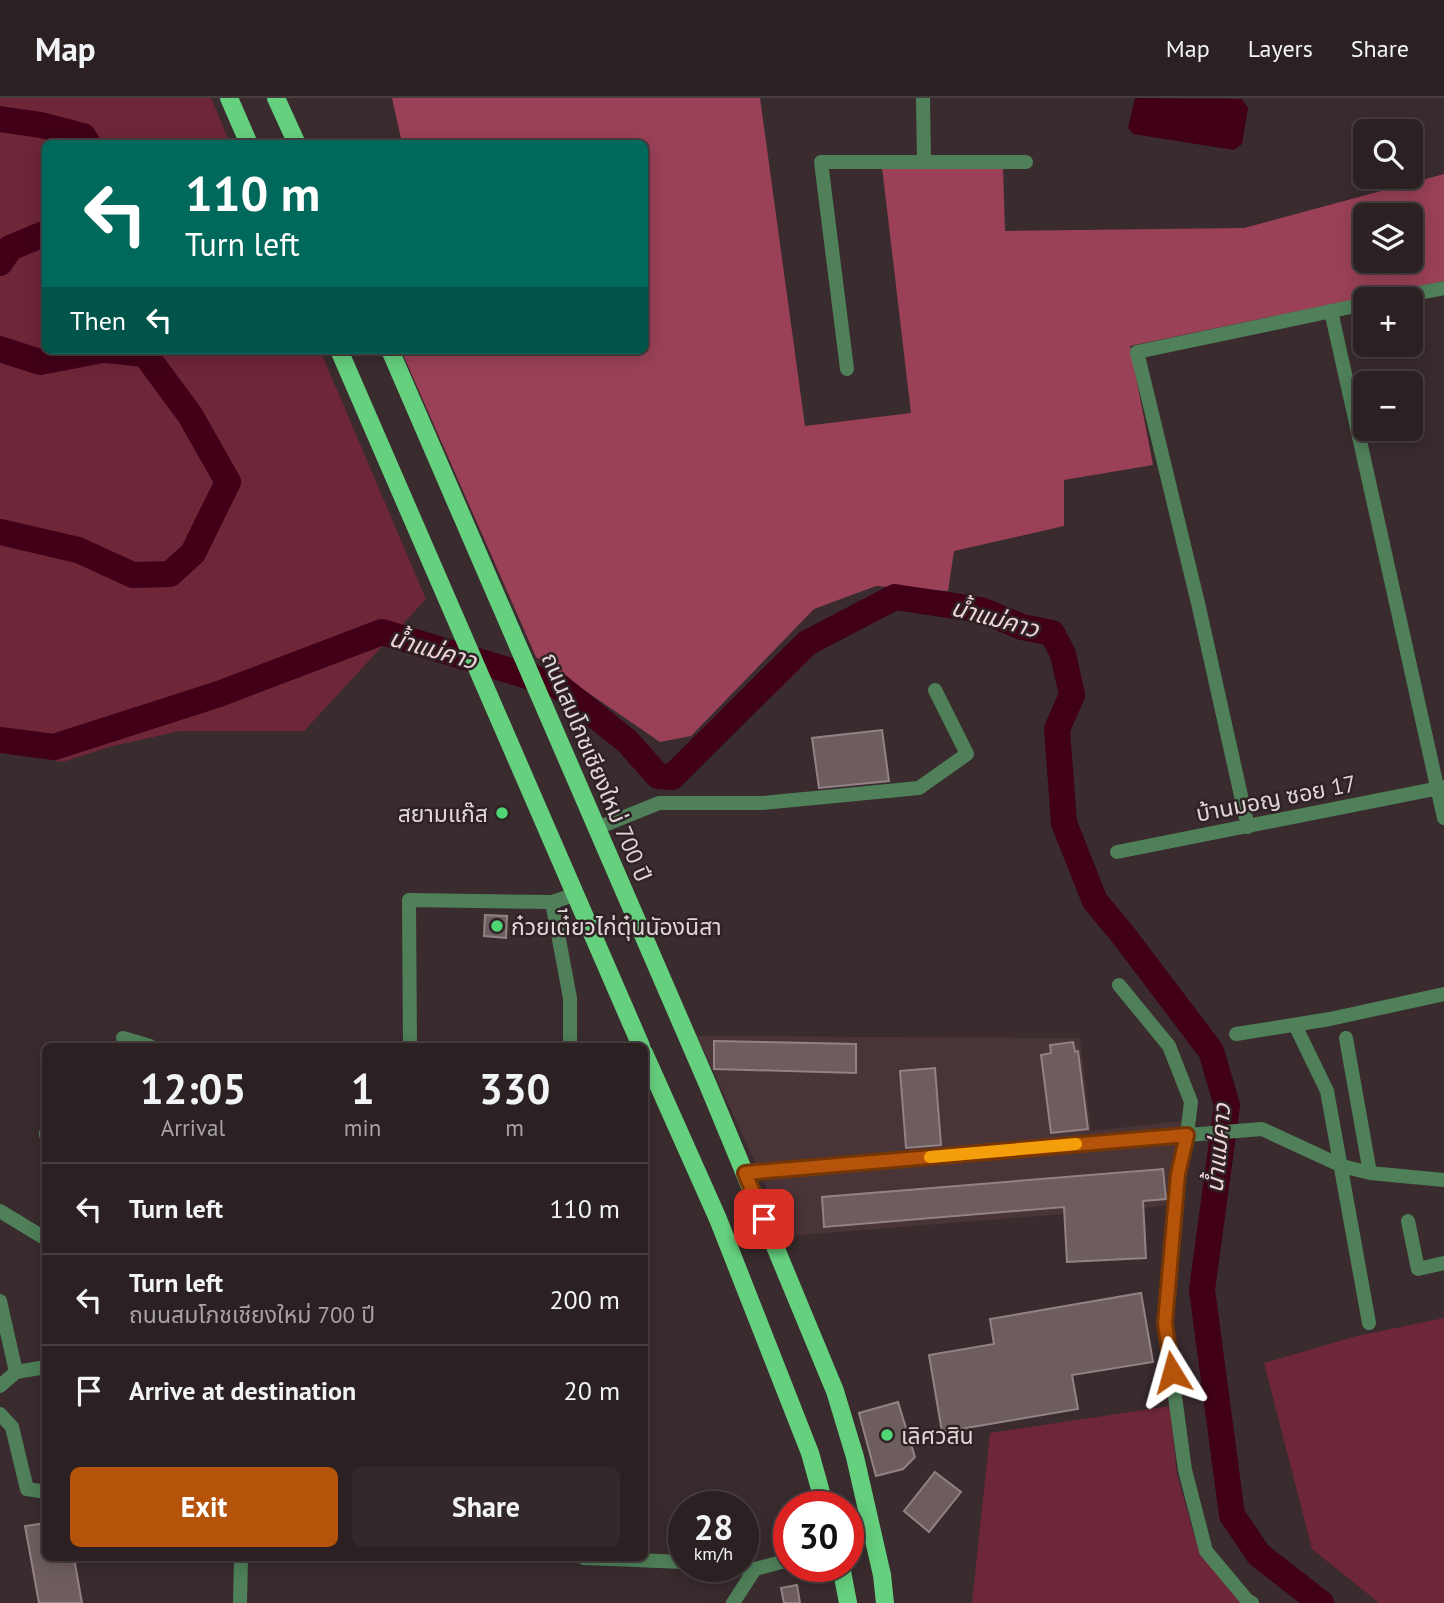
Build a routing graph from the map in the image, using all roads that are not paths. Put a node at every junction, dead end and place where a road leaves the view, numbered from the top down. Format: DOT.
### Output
graph roads {
  1 [pos="229,98"];
  2 [pos="276,98"];
  3 [pos="923,98"];
  4 [pos="247,140"];
  5 [pos="295,140"];
  6 [pos="924,161"];
  7 [pos="1026,162"];
  8 [pos="1444,288"];
  9 [pos="1423,292"];
  10 [pos="1353,306"];
  11 [pos="1331,311"];
  12 [pos="341,354"];
  13 [pos="392,354"];
  14 [pos="847,369"];
  15 [pos="935,690"];
  16 [pos="1441,788"];
  17 [pos="1444,818"];
  18 [pos="1248,827"];
  19 [pos="597,828"];
  20 [pos="1117,852"];
  21 [pos="574,895"];
  22 [pos="552,902"];
  23 [pos="1119,985"];
  24 [pos="1444,994"];
  25 [pos="1295,1025"];
  26 [pos="1236,1034"];
  27 [pos="124,1038"];
  28 [pos="1346,1038"];
  29 [pos="140,1043"];
  30 [pos="410,1043"];
  31 [pos="570,1043"];
  32 [pos="640,1043"];
  33 [pos="648,1062"];
  34 [pos="1193,1134"];
  35 [pos="1342,1166"];
  36 [pos="745,1173"];
  37 [pos="1370,1173"];
  38 [pos="1444,1180"];
  39 [pos="0,1211"];
  40 [pos="1408,1221"];
  41 [pos="42,1237"];
  42 [pos="1444,1263"];
  43 [pos="0,1301"];
  44 [pos="1369,1323"];
  45 [pos="42,1368"];
  46 [pos="16,1372"];
  47 [pos="0,1386"];
  48 [pos="0,1414"];
  49 [pos="42,1491"];
  50 [pos="821,1491"];
  51 [pos="241,1561"];
  52 [pos="648,1561"];
  53 [pos="668,1561"];
  54 [pos="747,1582"];
  55 [pos="844,1582"];
  56 [pos="240,1603"];
  57 [pos="733,1603"];
  58 [pos="848,1603"];
  59 [pos="885,1603"];
  60 [pos="1252,1603"];
  1 -- 4 [label="main road"];
  2 -- 5 [label="main road"];
  3 -- 6 [label="street"];
  6 -- 7 [label="street"];
  6 -- 14 [label="street"];
  8 -- 9 [label="street"];
  10 -- 11 [label="street"];
  11 -- 16 [label="street"];
  11 -- 18 [label="street"];
  12 -- 21 [label="main road"];
  13 -- 19 [label="main road, ถนนสมโภชเชียงใหม่ 700 ปี"];
  15 -- 19 [label="street"];
  16 -- 17 [label="street"];
  16 -- 18 [label="street, บ้านมอญ ซอย 17"];
  18 -- 20 [label="street, บ้านมอญ ซอย 17"];
  19 -- 36 [label="main road, ถนนสมโภชเชียงใหม่ 700 ปี"];
  21 -- 22 [label="street"];
  21 -- 32 [label="main road"];
  22 -- 30 [label="street"];
  22 -- 31 [label="street"];
  23 -- 34 [label="street"];
  24 -- 25 [label="street"];
  25 -- 26 [label="street"];
  25 -- 35 [label="street"];
  27 -- 29 [label="street"];
  28 -- 37 [label="street"];
  33 -- 50 [label="main road"];
  34 -- 35 [label="street"];
  34 -- 36 [label="street"];
  34 -- 60 [label="street"];
  35 -- 37 [label="street"];
  35 -- 44 [label="street"];
  36 -- 59 [label="main road, ถนนสมโภชเชียงใหม่ 700 ปี"];
  37 -- 38 [label="street"];
  39 -- 41 [label="street"];
  40 -- 42 [label="street"];
  43 -- 46 [label="street"];
  45 -- 46 [label="street"];
  46 -- 47 [label="street"];
  48 -- 49 [label="street"];
  51 -- 56 [label="street"];
  52 -- 53 [label="street"];
  54 -- 57 [label="street"];
  55 -- 58 [label="main road"];
}
